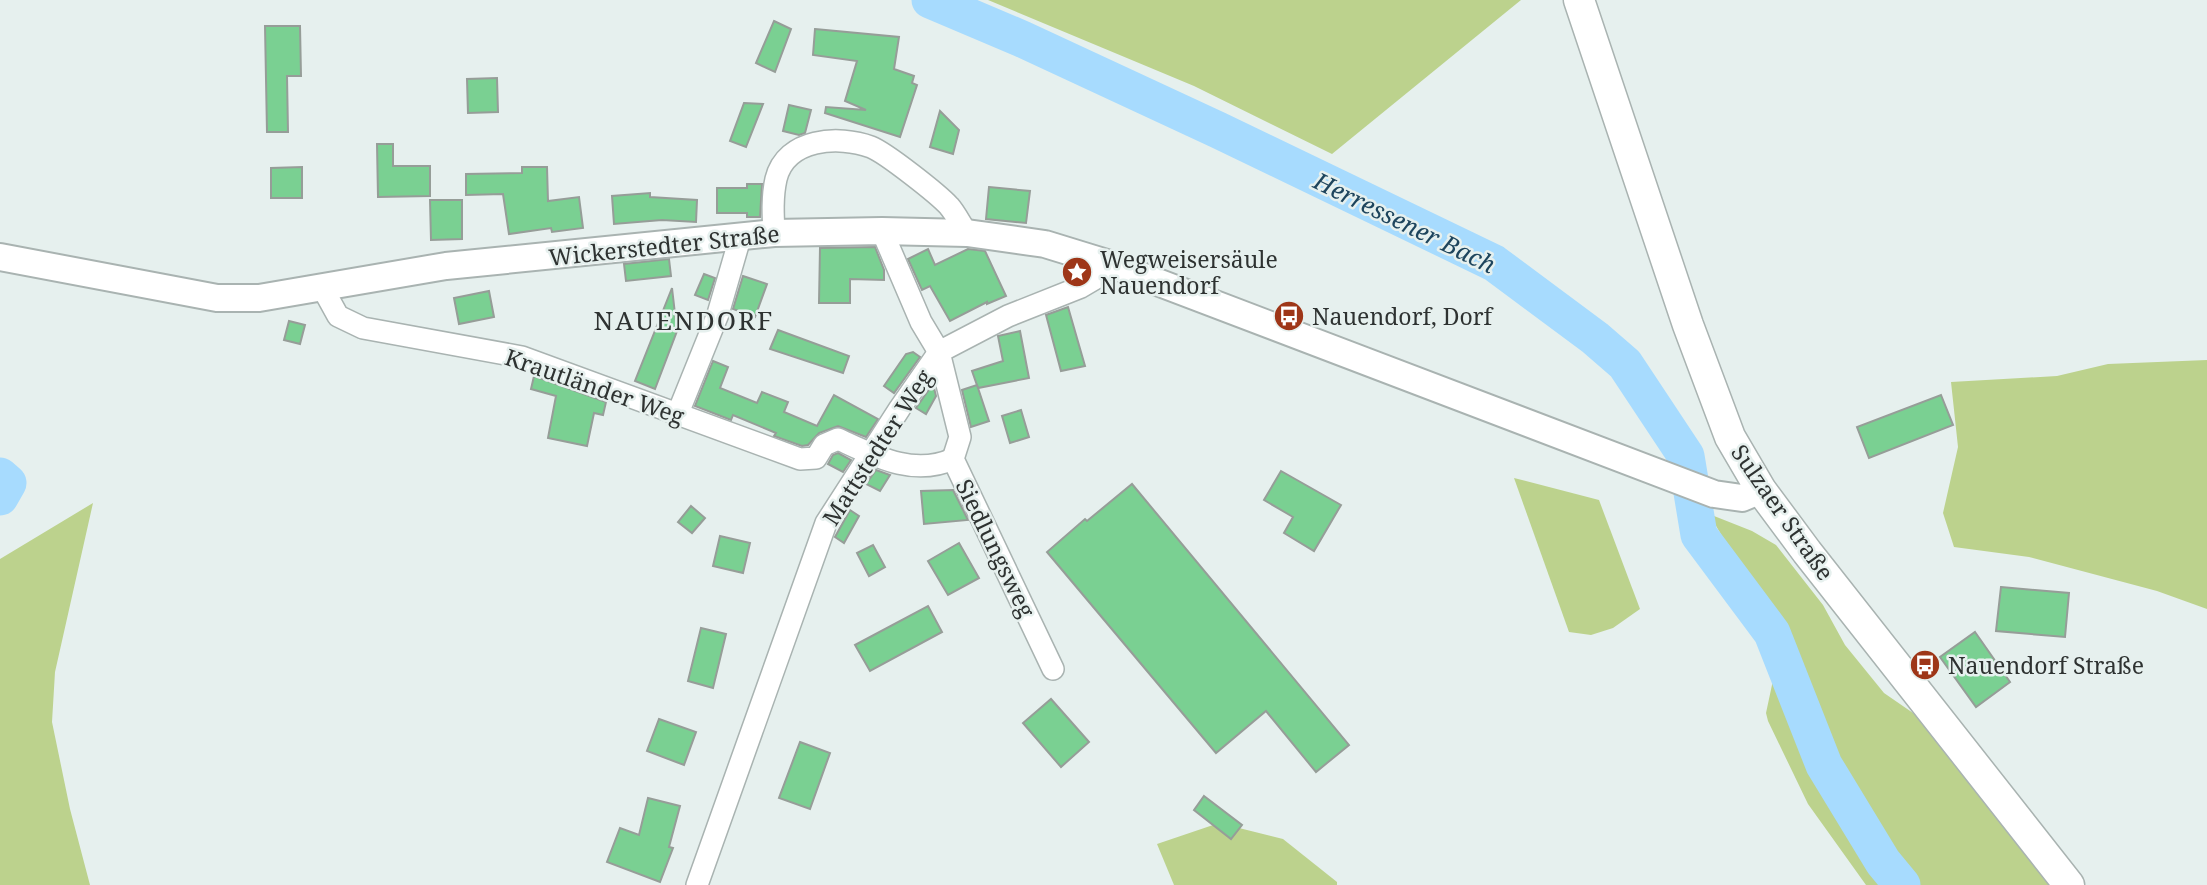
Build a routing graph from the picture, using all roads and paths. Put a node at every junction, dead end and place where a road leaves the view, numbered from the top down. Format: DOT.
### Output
graph roads {
  1 [pos="1579,0"];
  2 [pos="882,231"];
  3 [pos="774,233"];
  4 [pos="967,233"];
  5 [pos="740,238"];
  6 [pos="0,257"];
  7 [pos="1110,264"];
  8 [pos="322,287"];
  9 [pos="939,352"];
  10 [pos="678,413"];
  11 [pos="870,453"];
  12 [pos="953,460"];
  13 [pos="1762,490"];
  14 [pos="1053,669"];
  15 [pos="697,885"];
  16 [pos="2069,885"];
  1 -- 13 [label="main road, Sulzaer Straße"];
  2 -- 3 [label="street, Wickerstedter Straße"];
  2 -- 4 [label="street, Wickerstedter Straße"];
  2 -- 9 [label="street, Siedlungsweg"];
  3 -- 4 [label="street"];
  3 -- 5 [label="street, Wickerstedter Straße"];
  4 -- 7 [label="street, Wickerstedter Straße"];
  5 -- 8 [label="street, Wickerstedter Straße"];
  5 -- 10 [label="street"];
  6 -- 8 [label="street, Wickerstedter Straße"];
  7 -- 9 [label="street, Mattstedter Weg"];
  7 -- 13 [label="street, Wickerstedter Straße"];
  8 -- 10 [label="street, Krautländer Weg"];
  9 -- 11 [label="street, Mattstedter Weg"];
  9 -- 12 [label="street, Siedlungsweg"];
  10 -- 11 [label="street, Krautländer Weg"];
  11 -- 12 [label="street"];
  11 -- 15 [label="street, Mattstedter Weg"];
  12 -- 14 [label="street, Siedlungsweg"];
  13 -- 16 [label="main road, Sulzaer Straße"];
}
